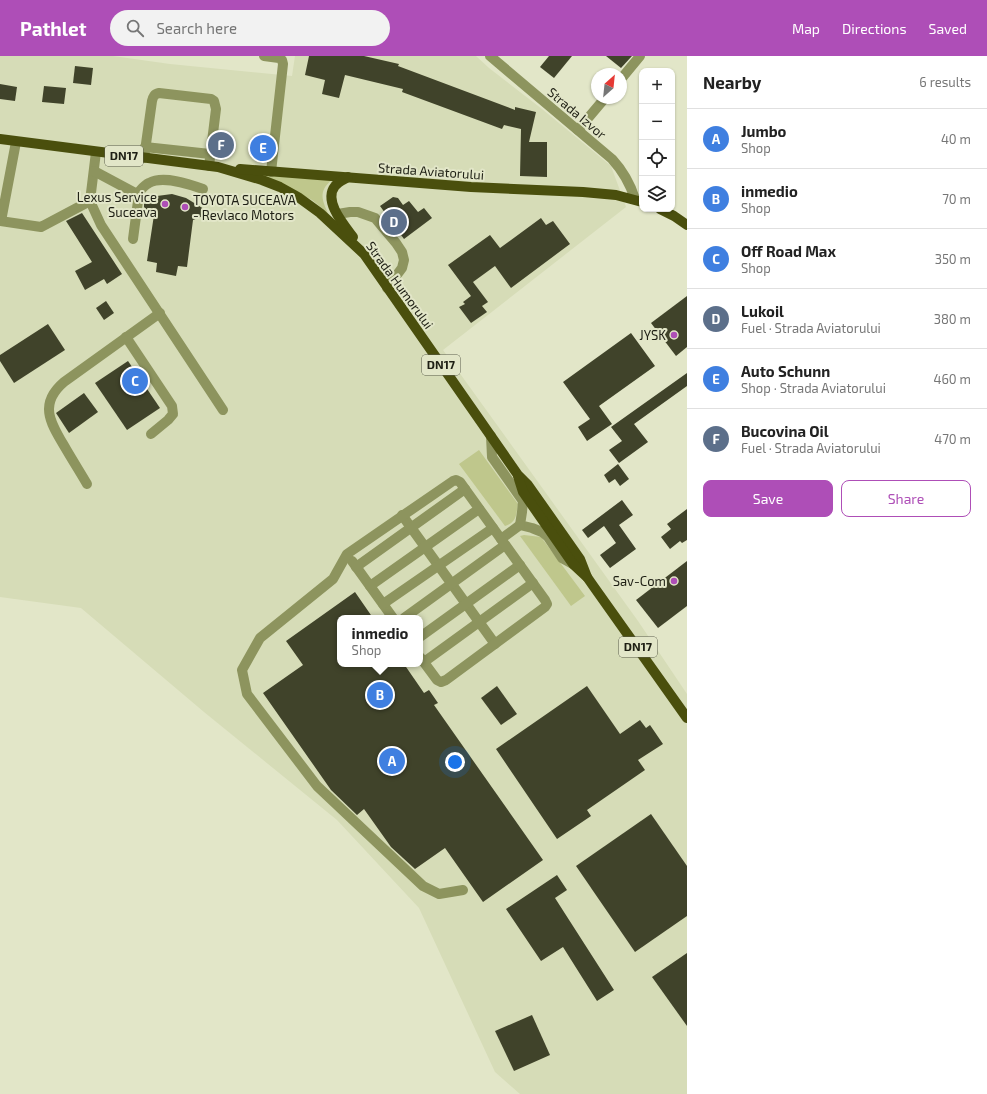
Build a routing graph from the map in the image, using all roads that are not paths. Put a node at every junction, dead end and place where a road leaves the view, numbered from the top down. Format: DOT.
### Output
graph roads {
  1 [pos="264,56"];
  2 [pos="490,56"];
  3 [pos="640,56"];
  4 [pos="627,72"];
  5 [pos="600,104"];
  6 [pos="578,130"];
  7 [pos="0,139"];
  8 [pos="16,142"];
  9 [pos="145,147"];
  10 [pos="96,152"];
  11 [pos="210,154"];
  12 [pos="144,158"];
  13 [pos="213,167"];
  14 [pos="94,171"];
  15 [pos="271,172"];
  16 [pos="348,177"];
  17 [pos="203,189"];
  18 [pos="137,194"];
  19 [pos="638,200"];
  20 [pos="90,201"];
  21 [pos="666,212"];
  22 [pos="338,214"];
  23 [pos="1,221"];
  24 [pos="687,225"];
  25 [pos="133,239"];
  26 [pos="364,254"];
  27 [pos="387,288"];
  28 [pos="160,314"];
  29 [pos="126,337"];
  30 [pos="223,410"];
  31 [pos="151,434"];
  32 [pos="491,436"];
  33 [pos="518,475"];
  34 [pos="87,484"];
  35 [pos="465,489"];
  36 [pos="479,509"];
  37 [pos="402,516"];
  38 [pos="520,526"];
  39 [pos="411,528"];
  40 [pos="493,528"];
  41 [pos="503,542"];
  42 [pos="425,547"];
  43 [pos="348,554"];
  44 [pos="573,564"];
  45 [pos="520,565"];
  46 [pos="438,566"];
  47 [pos="356,567"];
  48 [pos="587,577"];
  49 [pos="533,583"];
  50 [pos="452,584"];
  51 [pos="370,586"];
  52 [pos="383,604"];
  53 [pos="466,604"];
  54 [pos="391,615"];
  55 [pos="408,615"];
  56 [pos="479,622"];
  57 [pos="423,635"];
  58 [pos="495,644"];
  59 [pos="423,658"];
  60 [pos="423,660"];
  61 [pos="687,718"];
  62 [pos="463,890"];
  1 -- 15 [label="street"];
  2 -- 6 [label="street, Strada Izvor"];
  3 -- 4 [label="street"];
  5 -- 6 [label="street"];
  6 -- 19 [label="street, Strada Izvor"];
  7 -- 8 [label="main road, Strada Humorului / DN17"];
  8 -- 10 [label="main road, Strada Humorului / DN17"];
  8 -- 23 [label="street"];
  9 -- 11 [label="street"];
  9 -- 11 [label="street"];
  9 -- 12 [label="street"];
  10 -- 12 [label="main road, Strada Humorului / DN17"];
  10 -- 14 [label="street"];
  11 -- 13 [label="street"];
  12 -- 13 [label="main road, Strada Humorului / DN17"];
  13 -- 15 [label="main road, Strada Aviatorului"];
  13 -- 26 [label="main road, Strada Humorului / DN17"];
  14 -- 18 [label="street"];
  14 -- 20 [label="street"];
  15 -- 16 [label="main road, Strada Aviatorului"];
  16 -- 19 [label="main road, Strada Aviatorului"];
  16 -- 22 [label="main road"];
  17 -- 18 [label="street"];
  18 -- 25 [label="street"];
  20 -- 23 [label="street"];
  20 -- 28 [label="street"];
  21 -- 24 [label="main road"];
  22 -- 26 [label="main road"];
  22 -- 27 [label="street"];
  26 -- 27 [label="main road, Strada Humorului / DN17"];
  27 -- 32 [label="main road, Strada Humorului / DN17"];
  28 -- 29 [label="street"];
  28 -- 30 [label="street"];
  29 -- 31 [label="street"];
  29 -- 34 [label="street"];
  32 -- 33 [label="main road, Strada Humorului / DN17"];
  32 -- 38 [label="street"];
  33 -- 44 [label="main road, Strada Humorului / DN17"];
  33 -- 48 [label="main road, Strada Humorului / DN17"];
  35 -- 36 [label="street"];
  35 -- 37 [label="street"];
  35 -- 39 [label="street"];
  36 -- 40 [label="street"];
  36 -- 42 [label="street"];
  37 -- 39 [label="street"];
  37 -- 43 [label="street"];
  38 -- 41 [label="street"];
  38 -- 44 [label="street"];
  39 -- 42 [label="street"];
  39 -- 47 [label="street"];
  40 -- 41 [label="street"];
  40 -- 46 [label="street"];
  41 -- 45 [label="street"];
  41 -- 50 [label="street"];
  42 -- 46 [label="street"];
  42 -- 51 [label="street"];
  43 -- 47 [label="street"];
  43 -- 62 [label="street"];
  44 -- 48 [label="main road, Strada Humorului / DN17"];
  45 -- 49 [label="street"];
  45 -- 53 [label="street"];
  46 -- 50 [label="street"];
  46 -- 52 [label="street"];
  47 -- 51 [label="street"];
  48 -- 61 [label="main road, Strada Humorului / DN17"];
  49 -- 56 [label="street"];
  49 -- 58 [label="street"];
  50 -- 53 [label="street"];
  50 -- 55 [label="street"];
  51 -- 52 [label="street"];
  52 -- 54 [label="street"];
  53 -- 56 [label="street"];
  53 -- 57 [label="street"];
  56 -- 58 [label="street"];
  56 -- 59 [label="street"];
  58 -- 60 [label="street"];
}
